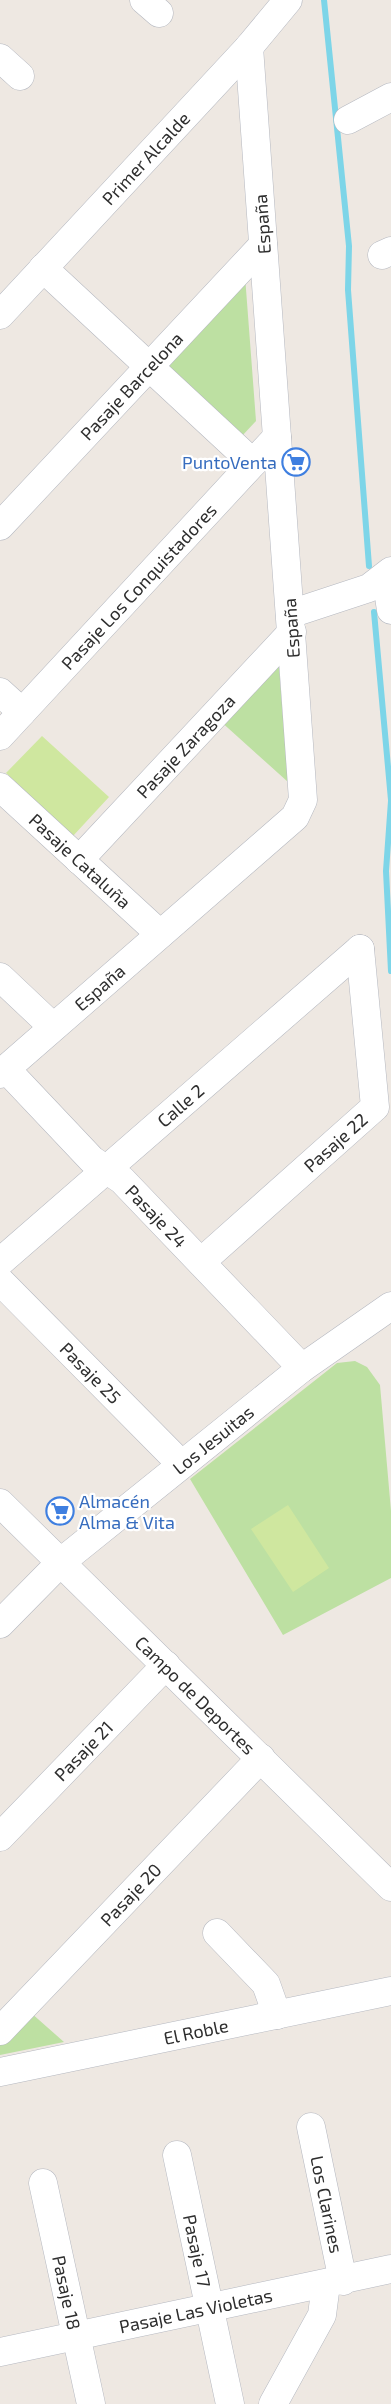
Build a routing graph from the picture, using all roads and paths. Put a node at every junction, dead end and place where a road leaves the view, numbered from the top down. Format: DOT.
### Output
graph roads {
  1 [pos="288,0"];
  2 [pos="249,47"];
  3 [pos="0,58"];
  4 [pos="20,76"];
  5 [pos="391,98"];
  6 [pos="348,120"];
  7 [pos="263,245"];
  8 [pos="43,268"];
  9 [pos="0,315"];
  10 [pos="149,366"];
  11 [pos="277,437"];
  12 [pos="253,463"];
  13 [pos="0,526"];
  14 [pos="389,574"];
  15 [pos="391,610"];
  16 [pos="291,623"];
  17 [pos="0,692"];
  18 [pos="22,712"];
  19 [pos="0,736"];
  20 [pos="0,787"];
  21 [pos="79,860"];
  22 [pos="160,934"];
  23 [pos="360,949"];
  24 [pos="0,977"];
  25 [pos="53,1027"];
  26 [pos="3,1072"];
  27 [pos="106,1170"];
  28 [pos="0,1262"];
  29 [pos="201,1262"];
  30 [pos="0,1281"];
  31 [pos="391,1306"];
  32 [pos="302,1368"];
  33 [pos="181,1464"];
  34 [pos="0,1503"];
  35 [pos="60,1562"];
  36 [pos="0,1624"];
  37 [pos="166,1665"];
  38 [pos="261,1758"];
  39 [pos="0,1837"];
  40 [pos="391,1887"];
  41 [pos="217,1933"];
  42 [pos="391,1991"];
  43 [pos="277,2015"];
  44 [pos="0,2031"];
  45 [pos="0,2072"];
  46 [pos="311,2127"];
  47 [pos="177,2155"];
  48 [pos="43,2182"];
  49 [pos="391,2269"];
  50 [pos="334,2282"];
  51 [pos="210,2308"];
  52 [pos="76,2336"];
  53 [pos="0,2352"];
  54 [pos="91,2404"];
  55 [pos="230,2404"];
  56 [pos="272,2404"];
  1 -- 2 [label="street, Primer Alcalde"];
  2 -- 7 [label="street, España"];
  2 -- 8 [label="street, Primer Alcalde"];
  3 -- 4 [label="street"];
  5 -- 6 [label="street"];
  7 -- 10 [label="street, Pasaje Barcelona"];
  7 -- 11 [label="street, España"];
  8 -- 9 [label="street, Primer Alcalde"];
  8 -- 10 [label="street"];
  10 -- 12 [label="street"];
  10 -- 13 [label="street, Pasaje Barcelona"];
  11 -- 12 [label="street, Pasaje Los Conquistadores"];
  11 -- 16 [label="street, España"];
  12 -- 18 [label="street, Pasaje Los Conquistadores"];
  14 -- 15 [label="street"];
  14 -- 16 [label="street"];
  16 -- 21 [label="street, Pasaje Zaragoza"];
  16 -- 22 [label="street, España"];
  17 -- 18 [label="street"];
  18 -- 19 [label="street, Pasaje Los Conquistadores"];
  20 -- 21 [label="street, Pasaje Cataluña"];
  21 -- 22 [label="street, Pasaje Cataluña"];
  22 -- 25 [label="street, España"];
  23 -- 27 [label="street, Calle 2"];
  23 -- 29 [label="street, Pasaje 22"];
  24 -- 25 [label="street"];
  25 -- 26 [label="street, España"];
  26 -- 27 [label="street, Pasaje 24"];
  27 -- 28 [label="street, Calle 2"];
  27 -- 29 [label="street, Pasaje 24"];
  29 -- 32 [label="street, Pasaje 24"];
  30 -- 33 [label="street, Pasaje 25"];
  31 -- 32 [label="street, Los Jesuitas"];
  32 -- 33 [label="street, Los Jesuitas"];
  33 -- 35 [label="street, Los Jesuitas"];
  34 -- 35 [label="street, Campo de Deportes"];
  35 -- 36 [label="street, Los Jesuitas"];
  35 -- 37 [label="street, Campo de Deportes"];
  37 -- 38 [label="street, Campo de Deportes"];
  37 -- 39 [label="street, Pasaje 21"];
  38 -- 40 [label="street, Campo de Deportes"];
  38 -- 44 [label="street, Pasaje 20"];
  41 -- 43 [label="street"];
  42 -- 43 [label="street, El Roble"];
  43 -- 45 [label="street, El Roble"];
  46 -- 50 [label="street, Los Clarines"];
  47 -- 51 [label="street, Pasaje 17"];
  48 -- 52 [label="street, Pasaje 18"];
  49 -- 50 [label="street, Pasaje Las Violetas"];
  50 -- 51 [label="street, Pasaje Las Violetas"];
  50 -- 56 [label="street, Los Clarines"];
  51 -- 52 [label="street, Pasaje Las Violetas"];
  51 -- 55 [label="street, Pasaje 17"];
  52 -- 53 [label="street, Pasaje Las Violetas"];
  52 -- 54 [label="street, Pasaje 18"];
}
